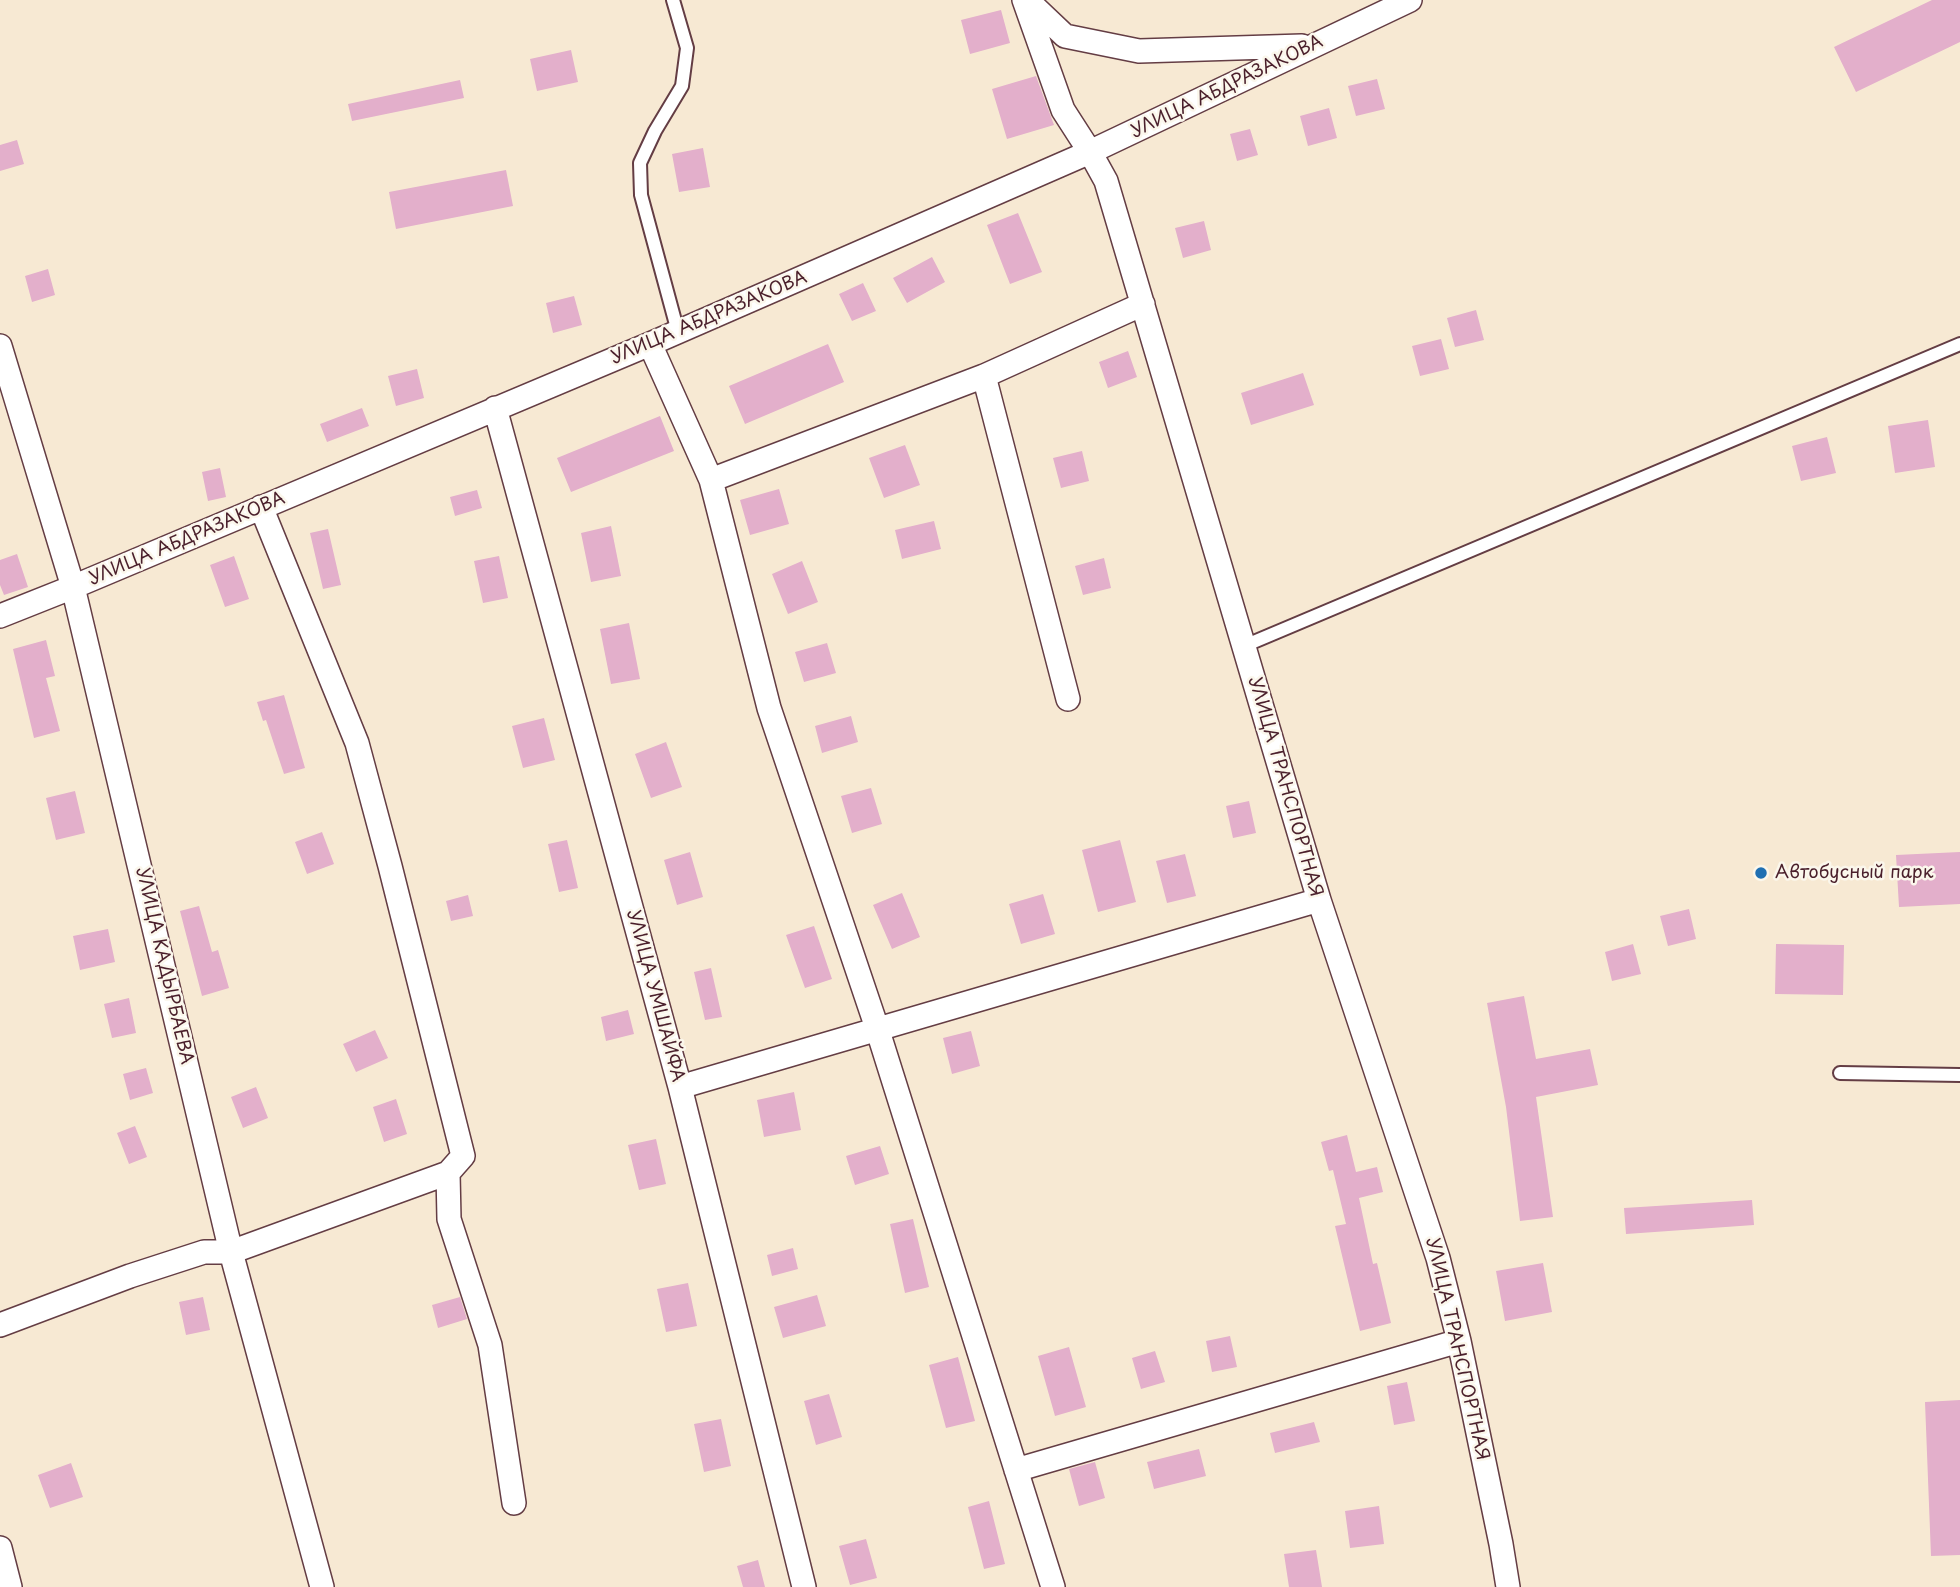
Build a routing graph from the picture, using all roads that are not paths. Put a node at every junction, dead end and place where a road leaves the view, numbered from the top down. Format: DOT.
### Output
graph roads {
  1 [pos="673,0"];
  2 [pos="1025,0"];
  3 [pos="1410,0"];
  4 [pos="1311,46"];
  5 [pos="1090,152"];
  6 [pos="1143,304"];
  7 [pos="678,332"];
  8 [pos="650,344"];
  9 [pos="1960,344"];
  10 [pos="0,346"];
  11 [pos="984,376"];
  12 [pos="495,408"];
  13 [pos="711,481"];
  14 [pos="261,507"];
  15 [pos="73,587"];
  16 [pos="0,616"];
  17 [pos="1244,646"];
  18 [pos="1068,699"];
  19 [pos="1319,900"];
  20 [pos="877,1028"];
  21 [pos="1840,1073"];
  22 [pos="1960,1075"];
  23 [pos="680,1087"];
  24 [pos="448,1173"];
  25 [pos="231,1252"];
  26 [pos="0,1325"];
  27 [pos="1459,1341"];
  28 [pos="1016,1470"];
  29 [pos="514,1503"];
  30 [pos="0,1548"];
  31 [pos="10,1587"];
  32 [pos="322,1587"];
  33 [pos="804,1587"];
  34 [pos="1053,1587"];
  35 [pos="1508,1587"];
  1 -- 7 [label="lane"];
  2 -- 4 [label="street"];
  2 -- 5 [label="street, УЛИЦА ТРАНСПОРТНАЯ"];
  3 -- 4 [label="street, УЛИЦА АБДРАЗАКОВА"];
  4 -- 5 [label="street, УЛИЦА АБДРАЗАКОВА"];
  5 -- 6 [label="street, УЛИЦА ТРАНСПОРТНАЯ"];
  5 -- 7 [label="street, УЛИЦА АБДРАЗАКОВА"];
  6 -- 11 [label="street"];
  6 -- 17 [label="street, УЛИЦА ТРАНСПОРТНАЯ"];
  7 -- 8 [label="street, УЛИЦА АБДРАЗАКОВА"];
  8 -- 12 [label="street, УЛИЦА АБДРАЗАКОВА"];
  8 -- 13 [label="street"];
  9 -- 17 [label="lane"];
  10 -- 15 [label="street, УЛИЦА КАДЫРБАЕВА"];
  11 -- 13 [label="street"];
  11 -- 18 [label="street"];
  12 -- 14 [label="street, УЛИЦА АБДРАЗАКОВА"];
  12 -- 23 [label="street, УЛИЦА УМШАЙФА"];
  13 -- 20 [label="street"];
  14 -- 15 [label="street, УЛИЦА АБДРАЗАКОВА"];
  14 -- 24 [label="street"];
  15 -- 16 [label="street, УЛИЦА АБДРАЗАКОВА"];
  15 -- 25 [label="street, УЛИЦА КАДЫРБАЕВА"];
  17 -- 19 [label="street, УЛИЦА ТРАНСПОРТНАЯ"];
  19 -- 20 [label="street"];
  19 -- 27 [label="street, УЛИЦА ТРАНСПОРТНАЯ"];
  20 -- 23 [label="street"];
  20 -- 28 [label="street"];
  21 -- 22 [label="lane"];
  23 -- 33 [label="street, УЛИЦА УМШАЙФА"];
  24 -- 25 [label="street"];
  24 -- 29 [label="street"];
  25 -- 26 [label="street"];
  25 -- 32 [label="street, УЛИЦА КАДЫРБАЕВА"];
  27 -- 28 [label="street"];
  27 -- 35 [label="street, УЛИЦА ТРАНСПОРТНАЯ"];
  28 -- 34 [label="street"];
  30 -- 31 [label="street"];
}
